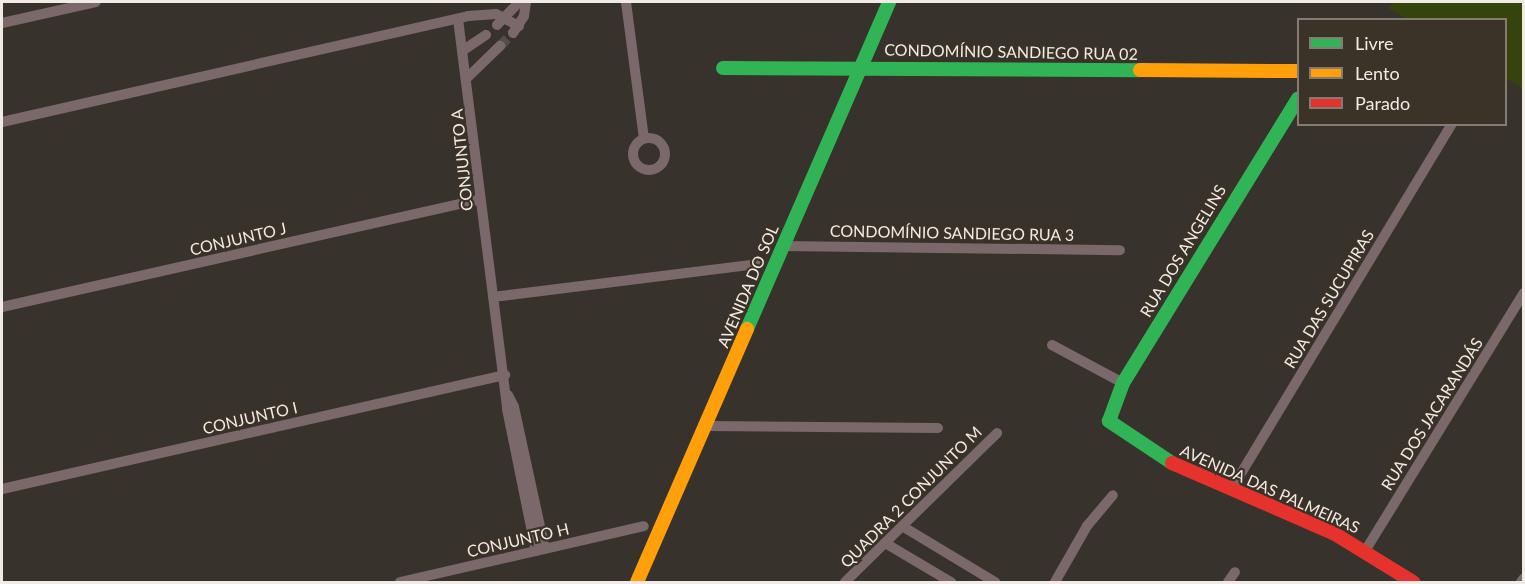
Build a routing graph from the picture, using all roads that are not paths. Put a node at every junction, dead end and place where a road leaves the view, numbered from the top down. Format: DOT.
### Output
graph roads {
  1 [pos="96,2"];
  2 [pos="519,2"];
  3 [pos="525,2"];
  4 [pos="626,2"];
  5 [pos="889,2"];
  6 [pos="507,16"];
  7 [pos="458,19"];
  8 [pos="2,23"];
  9 [pos="497,25"];
  10 [pos="486,35"];
  11 [pos="500,46"];
  12 [pos="462,51"];
  13 [pos="860,67"];
  14 [pos="723,68"];
  15 [pos="1297,71"];
  16 [pos="468,77"];
  17 [pos="1297,101"];
  18 [pos="2,122"];
  19 [pos="1451,126"];
  20 [pos="644,138"];
  21 [pos="480,199"];
  22 [pos="782,246"];
  23 [pos="1120,250"];
  24 [pos="758,264"];
  25 [pos="1524,293"];
  26 [pos="494,297"];
  27 [pos="2,307"];
  28 [pos="1052,345"];
  29 [pos="505,375"];
  30 [pos="1123,383"];
  31 [pos="706,426"];
  32 [pos="1112,426"];
  33 [pos="938,428"];
  34 [pos="997,433"];
  35 [pos="2,489"];
  36 [pos="1231,490"];
  37 [pos="1113,495"];
  38 [pos="644,526"];
  39 [pos="902,526"];
  40 [pos="885,543"];
  41 [pos="540,550"];
  42 [pos="1365,551"];
  43 [pos="1235,572"];
  44 [pos="1524,578"];
  45 [pos="980,579"];
  46 [pos="400,582"];
  47 [pos="638,582"];
  48 [pos="845,582"];
  49 [pos="951,582"];
  50 [pos="995,582"];
  51 [pos="1055,582"];
  52 [pos="1228,582"];
  53 [pos="1413,582"];
  54 [pos="1521,582"];
  1 -- 8 [label="street"];
  2 -- 6 [label="street"];
  3 -- 6 [label="street"];
  4 -- 20 [label="street"];
  5 -- 13 [label="street, AVENIDA DO SOL"];
  6 -- 7 [label="street"];
  6 -- 9 [label="street"];
  7 -- 12 [label="street, CONJUNTO A"];
  7 -- 18 [label="street"];
  10 -- 12 [label="street"];
  11 -- 16 [label="street"];
  12 -- 16 [label="street, CONJUNTO A"];
  13 -- 14 [label="street, CONDOMÍNIO SANDIEGO RUA 02"];
  13 -- 15 [label="street, CONDOMÍNIO SANDIEGO RUA 02"];
  13 -- 22 [label="street, AVENIDA DO SOL"];
  16 -- 21 [label="street, CONJUNTO A"];
  17 -- 30 [label="street, RUA DOS ANGELINS"];
  19 -- 36 [label="street, RUA DAS SUCUPIRAS"];
  21 -- 26 [label="street, CONJUNTO A"];
  21 -- 27 [label="street, CONJUNTO J"];
  22 -- 23 [label="street, CONDOMÍNIO SANDIEGO RUA 3"];
  22 -- 31 [label="street, AVENIDA DO SOL"];
  24 -- 26 [label="street"];
  25 -- 42 [label="street, RUA DOS JACARANDÁS"];
  26 -- 29 [label="street, CONJUNTO A"];
  28 -- 30 [label="street"];
  29 -- 35 [label="street, CONJUNTO I"];
  29 -- 41 [label="street, CONJUNTO A"];
  30 -- 32 [label="street, RUA DOS ANGELINS"];
  31 -- 33 [label="street"];
  31 -- 47 [label="street, AVENIDA DO SOL"];
  32 -- 36 [label="street, AVENIDA DAS PALMEIRAS"];
  34 -- 39 [label="street, QUADRA 2 CONJUNTO M"];
  36 -- 42 [label="street, AVENIDA DAS PALMEIRAS"];
  37 -- 51 [label="street"];
  38 -- 41 [label="street, CONJUNTO H"];
  39 -- 40 [label="street, QUADRA 2 CONJUNTO M"];
  39 -- 45 [label="street"];
  40 -- 48 [label="street, QUADRA 2 CONJUNTO M"];
  40 -- 49 [label="street"];
  41 -- 46 [label="street, CONJUNTO H"];
  42 -- 53 [label="street, AVENIDA DAS PALMEIRAS"];
  43 -- 52 [label="street"];
  44 -- 54 [label="street"];
  45 -- 50 [label="street"];
}
